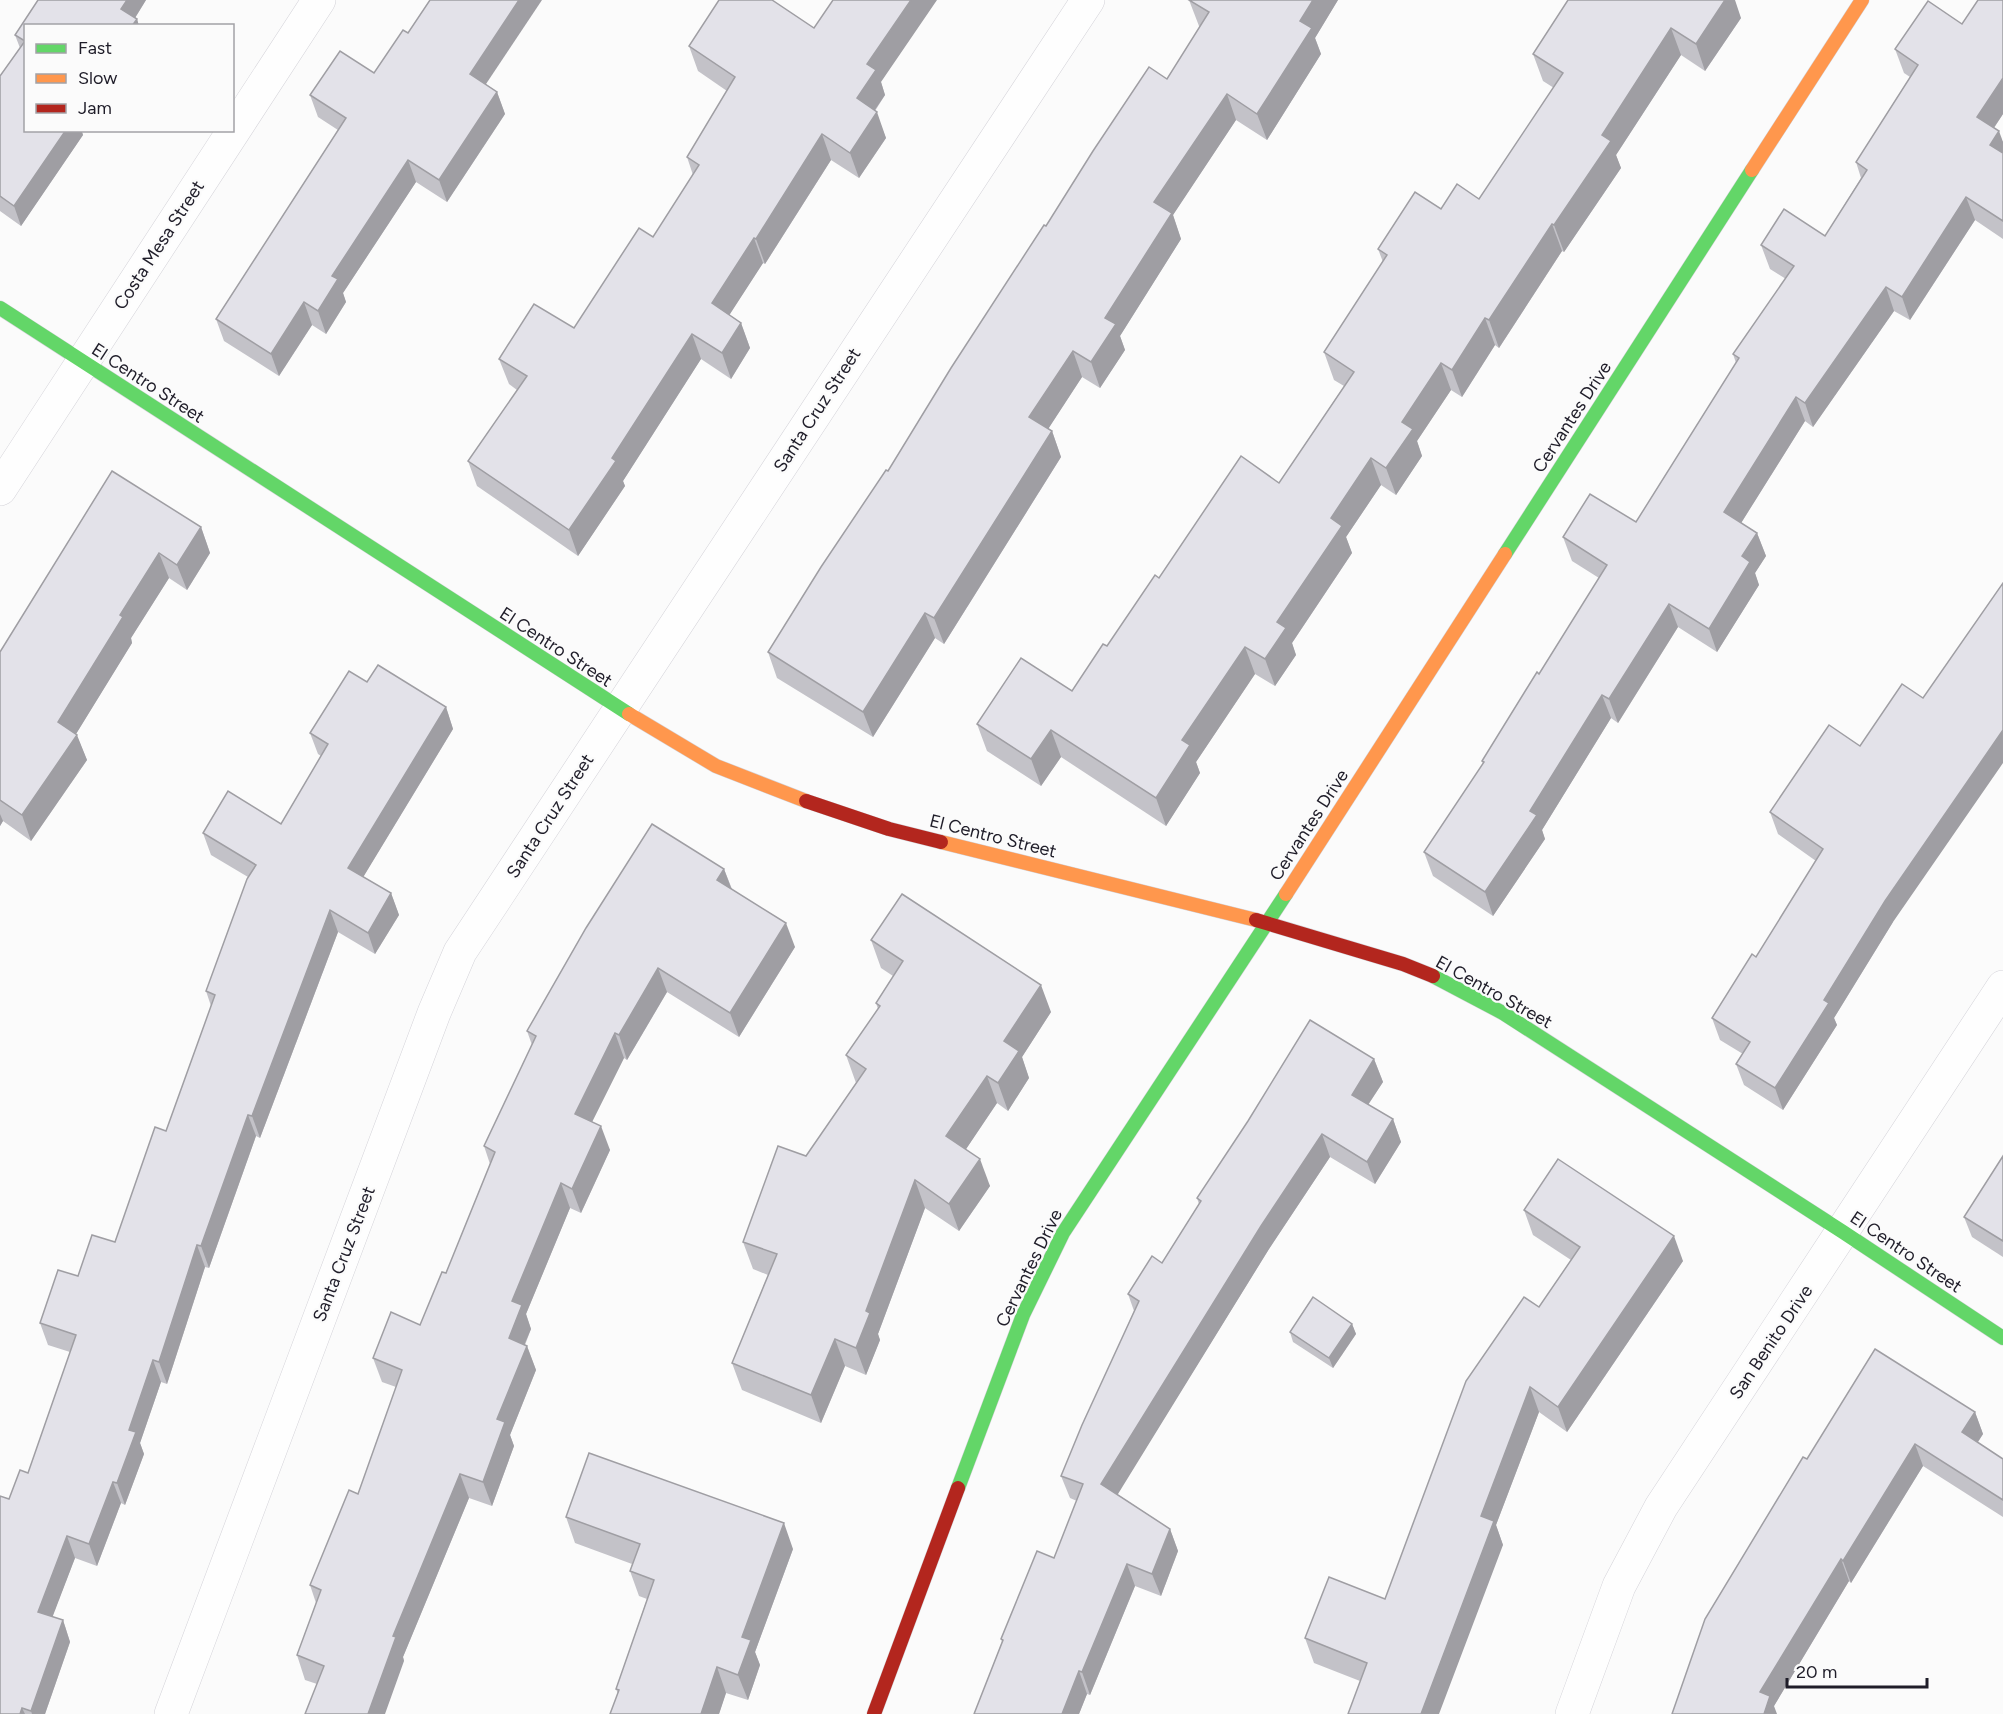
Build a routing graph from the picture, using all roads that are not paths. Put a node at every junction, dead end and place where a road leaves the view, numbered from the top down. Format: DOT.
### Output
graph roads {
  1 [pos="319,0"];
  2 [pos="1088,0"];
  3 [pos="1862,0"];
  4 [pos="234,130"];
  5 [pos="233,132"];
  6 [pos="0,308"];
  7 [pos="83,362"];
  8 [pos="0,489"];
  9 [pos="620,709"];
  10 [pos="1267,923"];
  11 [pos="2003,987"];
  12 [pos="1843,1232"];
  13 [pos="2003,1338"];
  14 [pos="171,1714"];
  15 [pos="874,1714"];
  16 [pos="1572,1714"];
  1 -- 4 [label="street, Costa Mesa Street"];
  2 -- 9 [label="street, Santa Cruz Street"];
  3 -- 10 [label="street, Cervantes Drive"];
  5 -- 7 [label="street, Costa Mesa Street"];
  6 -- 7 [label="street, El Centro Street"];
  7 -- 8 [label="street, Costa Mesa Street"];
  7 -- 9 [label="street, El Centro Street"];
  9 -- 10 [label="street, El Centro Street"];
  9 -- 14 [label="street, Santa Cruz Street"];
  10 -- 12 [label="street, El Centro Street"];
  10 -- 15 [label="street, Cervantes Drive"];
  11 -- 12 [label="street, San Benito Drive"];
  12 -- 13 [label="street, El Centro Street"];
  12 -- 16 [label="street, San Benito Drive"];
}
